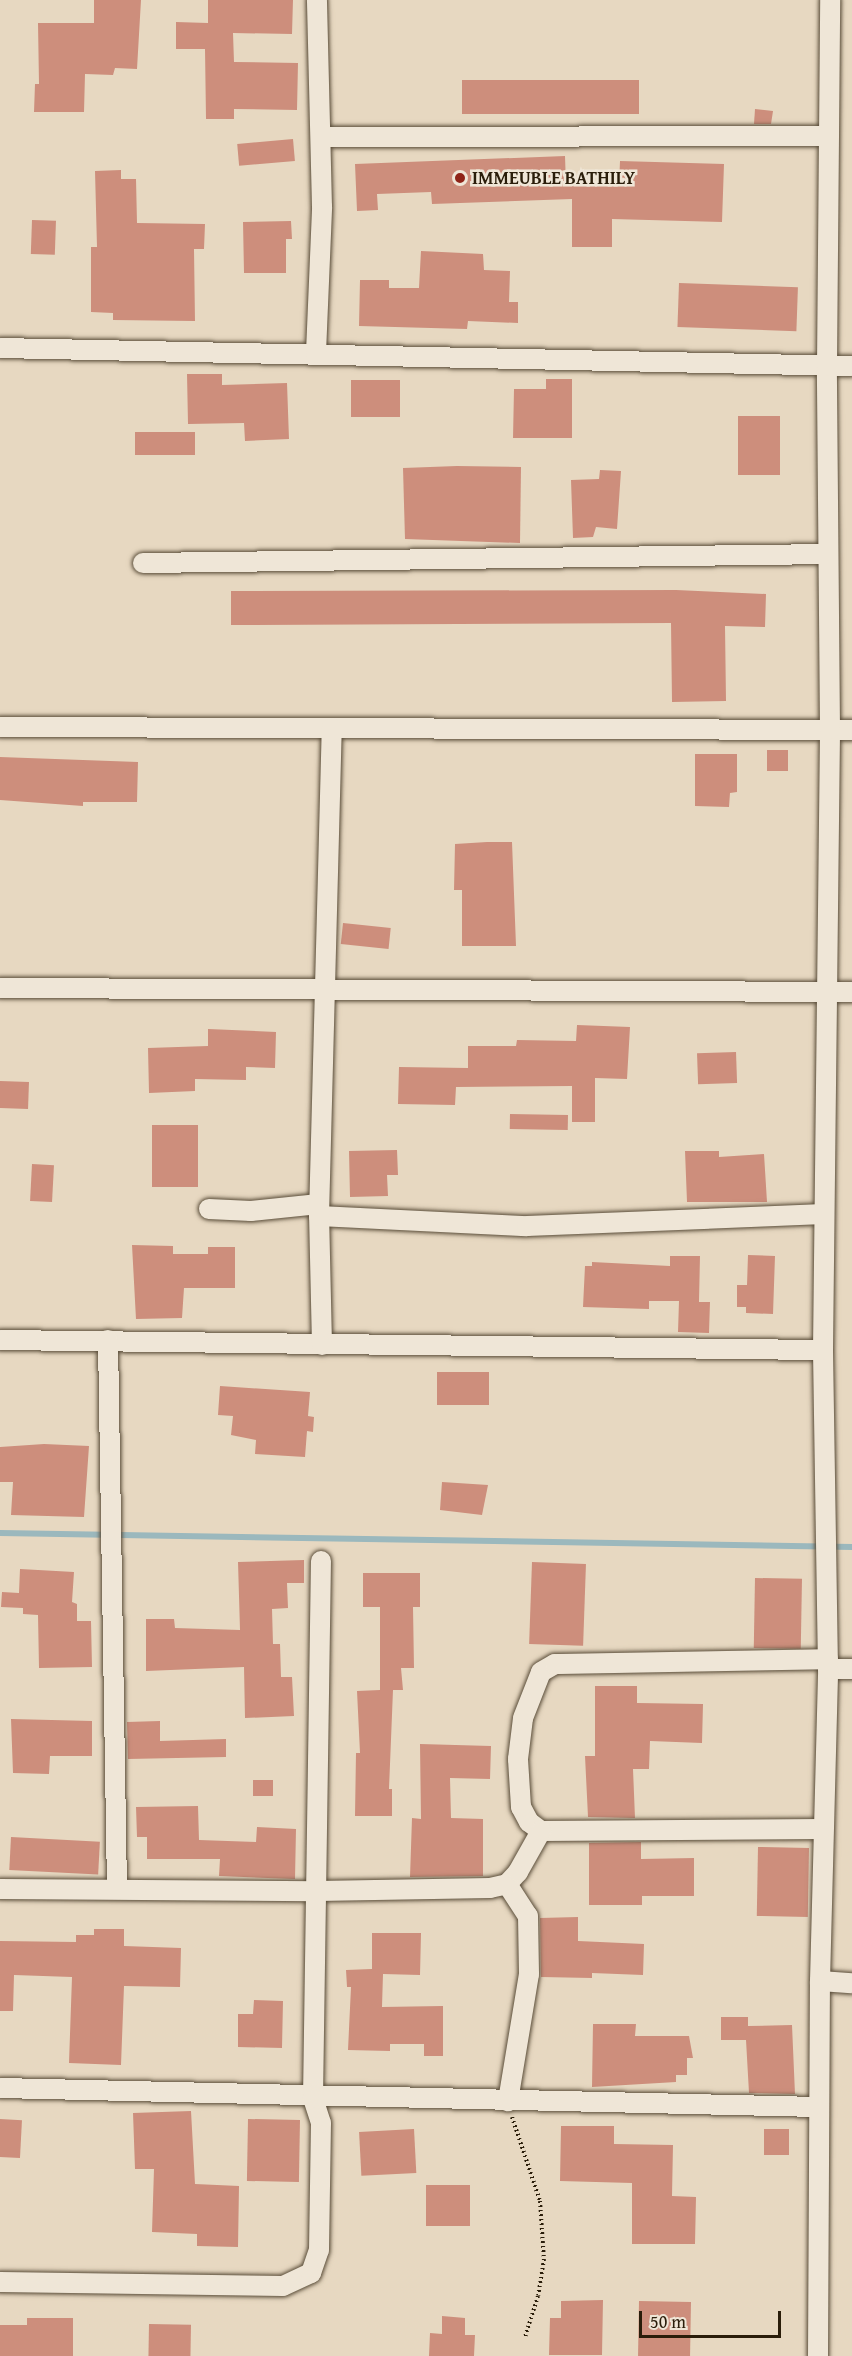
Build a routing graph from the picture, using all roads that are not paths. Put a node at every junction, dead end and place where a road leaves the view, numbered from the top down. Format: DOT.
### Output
graph roads {
  1 [pos="317,0"];
  2 [pos="830,0"];
  3 [pos="829,136"];
  4 [pos="321,137"];
  5 [pos="0,348"];
  6 [pos="316,353"];
  7 [pos="827,366"];
  8 [pos="852,366"];
  9 [pos="828,554"];
  10 [pos="143,563"];
  11 [pos="0,727"];
  12 [pos="332,728"];
  13 [pos="830,729"];
  14 [pos="852,730"];
  15 [pos="0,988"];
  16 [pos="323,992"];
  17 [pos="826,992"];
  18 [pos="852,992"];
  19 [pos="209,1209"];
  20 [pos="319,1210"];
  21 [pos="824,1214"];
  22 [pos="0,1340"];
  23 [pos="108,1340"];
  24 [pos="322,1345"];
  25 [pos="823,1350"];
  26 [pos="321,1561"];
  27 [pos="828,1664"];
  28 [pos="852,1669"];
  29 [pos="822,1829"];
  30 [pos="541,1831"];
  31 [pos="507,1884"];
  32 [pos="117,1888"];
  33 [pos="0,1889"];
  34 [pos="318,1891"];
  35 [pos="820,1981"];
  36 [pos="852,1983"];
  37 [pos="0,2088"];
  38 [pos="313,2098"];
  39 [pos="508,2101"];
  40 [pos="818,2107"];
  41 [pos="0,2282"];
  42 [pos="818,2356"];
  1 -- 4 [label="street"];
  2 -- 3 [label="street"];
  3 -- 4 [label="street"];
  3 -- 7 [label="street"];
  4 -- 6 [label="street"];
  5 -- 6 [label="street"];
  6 -- 7 [label="street"];
  7 -- 8 [label="street"];
  7 -- 9 [label="street"];
  9 -- 10 [label="street"];
  9 -- 13 [label="street"];
  11 -- 12 [label="street"];
  12 -- 13 [label="street"];
  12 -- 16 [label="street"];
  13 -- 14 [label="street"];
  13 -- 17 [label="street"];
  15 -- 16 [label="street"];
  16 -- 17 [label="street"];
  16 -- 20 [label="street"];
  17 -- 18 [label="street"];
  17 -- 21 [label="street"];
  19 -- 20 [label="street"];
  20 -- 21 [label="street"];
  20 -- 24 [label="street"];
  21 -- 25 [label="street"];
  22 -- 23 [label="street"];
  23 -- 24 [label="street"];
  23 -- 32 [label="street"];
  24 -- 25 [label="street"];
  25 -- 27 [label="street"];
  26 -- 34 [label="street"];
  27 -- 28 [label="street"];
  27 -- 29 [label="street"];
  27 -- 30 [label="street"];
  29 -- 30 [label="street"];
  29 -- 35 [label="street"];
  30 -- 31 [label="street"];
  31 -- 34 [label="street"];
  31 -- 39 [label="street"];
  32 -- 33 [label="street"];
  32 -- 34 [label="street"];
  34 -- 38 [label="street"];
  35 -- 36 [label="street"];
  35 -- 40 [label="street"];
  37 -- 38 [label="street"];
  38 -- 39 [label="street"];
  38 -- 41 [label="street"];
  39 -- 40 [label="street"];
  40 -- 42 [label="street"];
}
